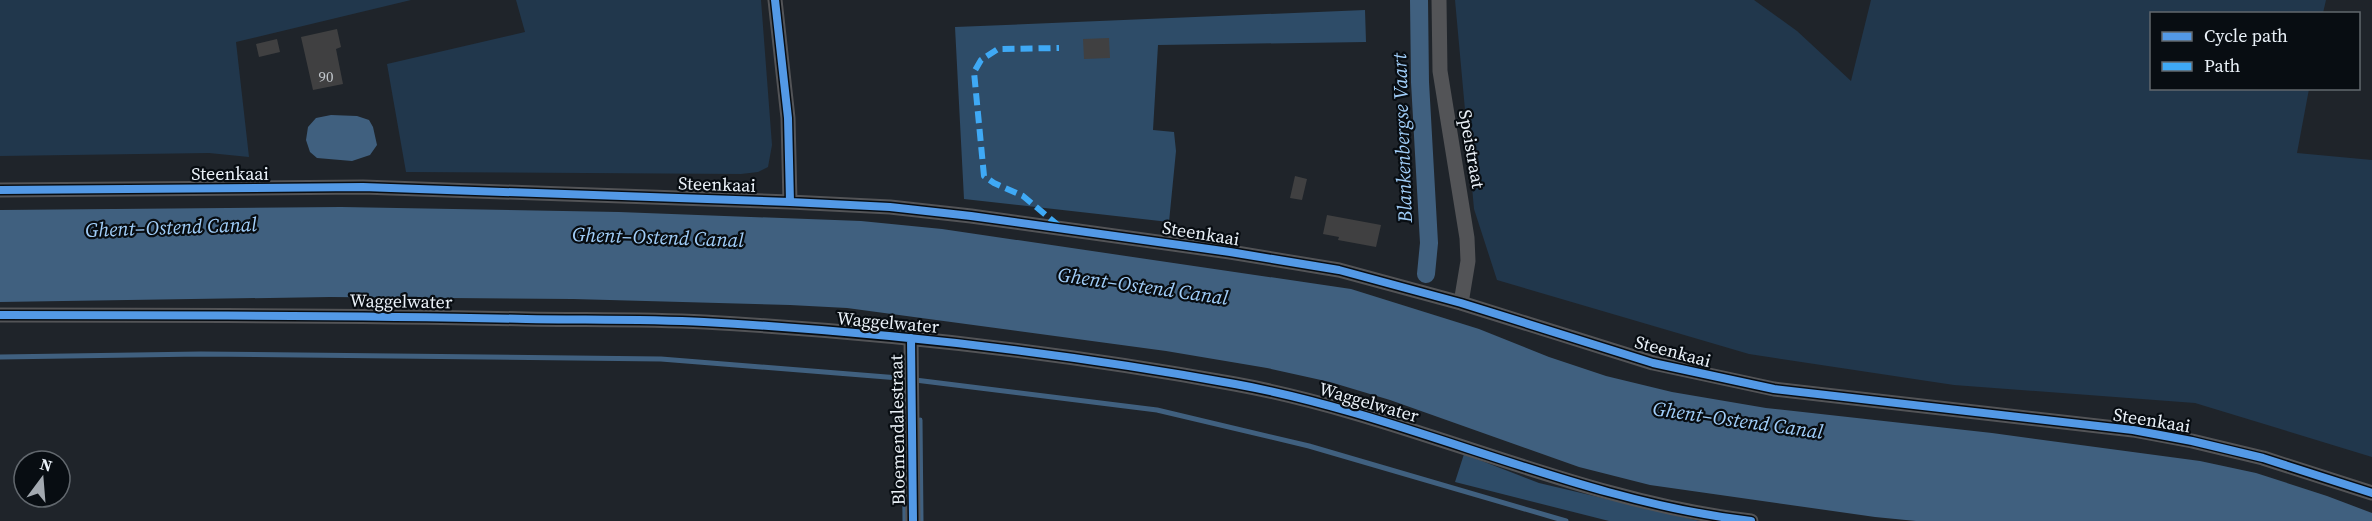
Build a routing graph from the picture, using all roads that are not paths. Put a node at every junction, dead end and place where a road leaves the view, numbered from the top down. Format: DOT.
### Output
graph roads {
  1 [pos="775,0"];
  2 [pos="1439,0"];
  3 [pos="0,190"];
  4 [pos="790,202"];
  5 [pos="1461,303"];
  6 [pos="0,315"];
  7 [pos="910,338"];
  8 [pos="2372,494"];
  9 [pos="913,521"];
  10 [pos="1751,521"];
  1 -- 4 [label="street"];
  2 -- 5 [label="street, Speistraat"];
  3 -- 4 [label="street, Steenkaai"];
  4 -- 5 [label="street, Steenkaai"];
  5 -- 8 [label="street, Steenkaai"];
  6 -- 7 [label="street, Waggelwater"];
  7 -- 9 [label="street, Bloemendalestraat"];
  7 -- 10 [label="street, Waggelwater"];
}
